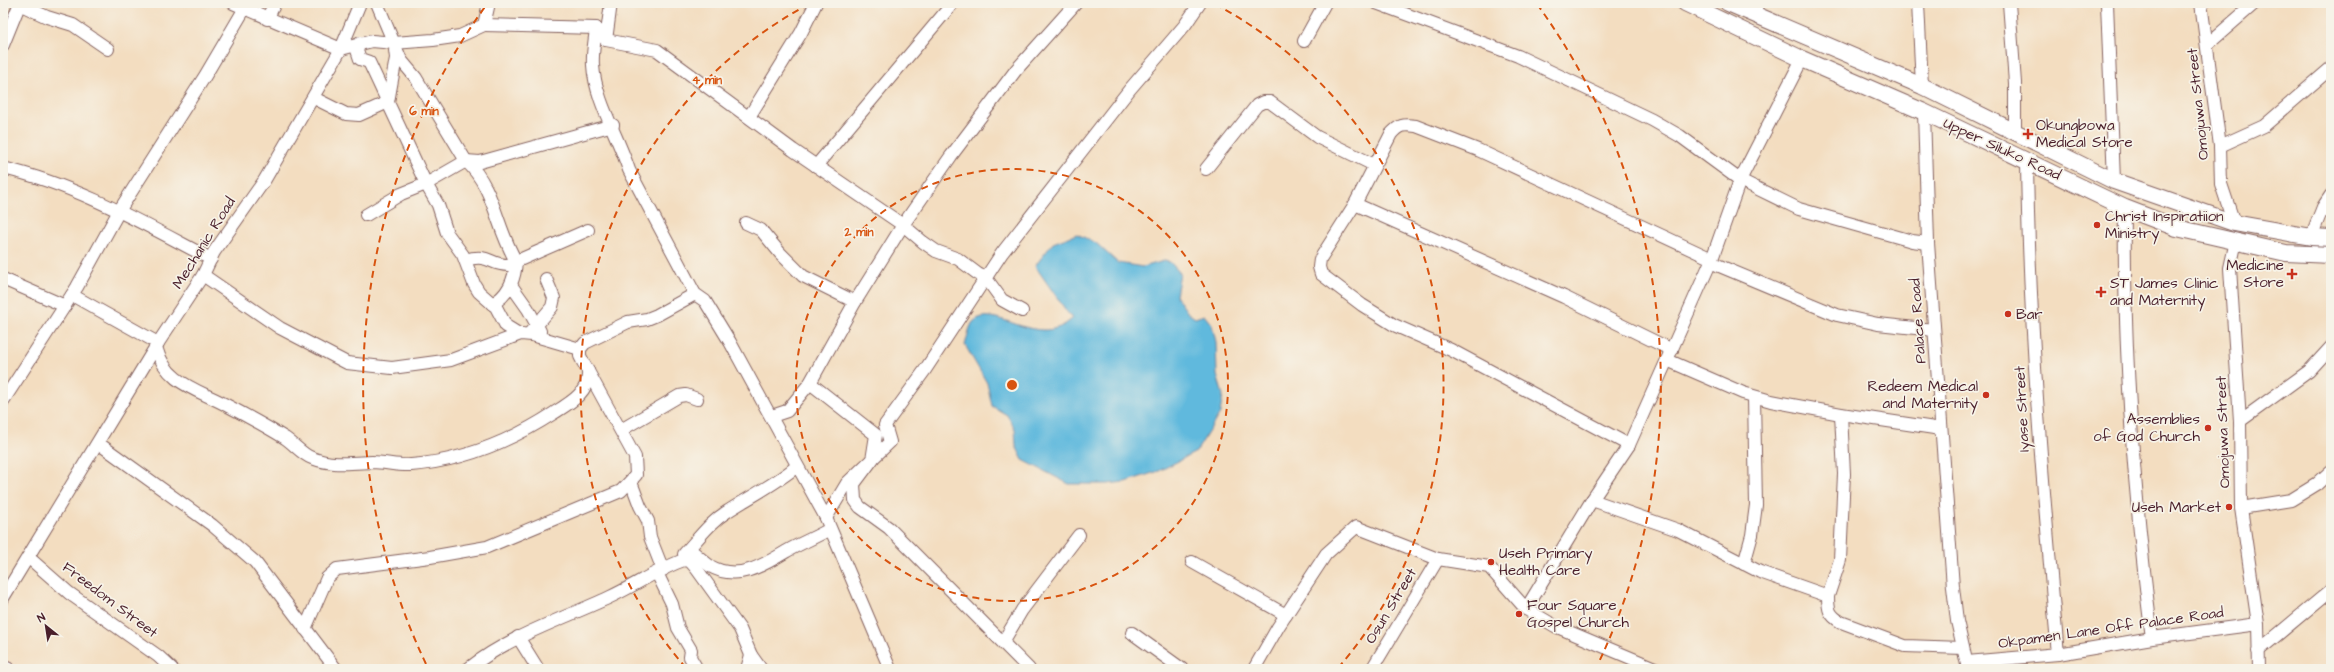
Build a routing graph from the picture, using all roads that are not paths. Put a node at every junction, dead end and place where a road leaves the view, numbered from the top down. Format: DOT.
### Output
graph roads {
  1 [pos="233,3"];
  2 [pos="275,3"];
  3 [pos="360,3"];
  4 [pos="377,3"];
  5 [pos="489,3"];
  6 [pos="611,3"];
  7 [pos="816,3"];
  8 [pos="953,3"];
  9 [pos="1076,3"];
  10 [pos="1200,3"];
  11 [pos="1325,3"];
  12 [pos="1376,3"];
  13 [pos="1685,3"];
  14 [pos="1728,3"];
  15 [pos="1918,3"];
  16 [pos="2009,3"];
  17 [pos="2107,3"];
  18 [pos="2201,3"];
  19 [pos="2255,3"];
  20 [pos="20,4"];
  21 [pos="245,8"];
  22 [pos="1756,9"];
  23 [pos="267,19"];
  24 [pos="484,25"];
  25 [pos="596,28"];
  26 [pos="6,33"];
  27 [pos="606,40"];
  28 [pos="1304,41"];
  29 [pos="394,43"];
  30 [pos="360,44"];
  31 [pos="2208,44"];
  32 [pos="3,46"];
  33 [pos="108,49"];
  34 [pos="341,49"];
  35 [pos="1802,59"];
  36 [pos="2331,68"];
  37 [pos="1922,86"];
  38 [pos="314,98"];
  39 [pos="388,102"];
  40 [pos="1924,112"];
  41 [pos="749,117"];
  42 [pos="613,125"];
  43 [pos="2015,131"];
  44 [pos="2220,146"];
  45 [pos="466,161"];
  46 [pos="2027,162"];
  47 [pos="1374,165"];
  48 [pos="816,166"];
  49 [pos="3,168"];
  50 [pos="1206,170"];
  51 [pos="1740,180"];
  52 [pos="2114,181"];
  53 [pos="426,184"];
  54 [pos="2331,195"];
  55 [pos="1355,204"];
  56 [pos="2125,208"];
  57 [pos="119,211"];
  58 [pos="366,215"];
  59 [pos="746,223"];
  60 [pos="2234,223"];
  61 [pos="902,225"];
  62 [pos="588,230"];
  63 [pos="2311,238"];
  64 [pos="2331,238"];
  65 [pos="2236,241"];
  66 [pos="1928,243"];
  67 [pos="2331,255"];
  68 [pos="210,259"];
  69 [pos="465,260"];
  70 [pos="1711,260"];
  71 [pos="516,263"];
  72 [pos="203,275"];
  73 [pos="986,278"];
  74 [pos="3,279"];
  75 [pos="546,279"];
  76 [pos="511,285"];
  77 [pos="695,294"];
  78 [pos="72,295"];
  79 [pos="855,302"];
  80 [pos="492,304"];
  81 [pos="64,306"];
  82 [pos="1022,311"];
  83 [pos="537,325"];
  84 [pos="1934,330"];
  85 [pos="524,334"];
  86 [pos="542,338"];
  87 [pos="157,345"];
  88 [pos="2331,347"];
  89 [pos="580,349"];
  90 [pos="1669,355"];
  91 [pos="588,371"];
  92 [pos="810,383"];
  93 [pos="1754,396"];
  94 [pos="697,399"];
  95 [pos="3,400"];
  96 [pos="1841,414"];
  97 [pos="2240,421"];
  98 [pos="776,425"];
  99 [pos="1941,429"];
  100 [pos="621,430"];
  101 [pos="98,443"];
  102 [pos="1629,445"];
  103 [pos="872,460"];
  104 [pos="798,466"];
  105 [pos="2331,471"];
  106 [pos="631,482"];
  107 [pos="1592,500"];
  108 [pos="2241,508"];
  109 [pos="828,524"];
  110 [pos="1078,535"];
  111 [pos="689,549"];
  112 [pos="28,557"];
  113 [pos="1438,559"];
  114 [pos="1192,562"];
  115 [pos="676,563"];
  116 [pos="1744,564"];
  117 [pos="660,571"];
  118 [pos="2331,590"];
  119 [pos="1828,596"];
  120 [pos="3,598"];
  121 [pos="1526,610"];
  122 [pos="1286,615"];
  123 [pos="2258,624"];
  124 [pos="305,629"];
  125 [pos="1132,633"];
  126 [pos="518,637"];
  127 [pos="2152,638"];
  128 [pos="1003,642"];
  129 [pos="1963,648"];
  130 [pos="2258,651"];
  131 [pos="2058,654"];
  132 [pos="751,655"];
  133 [pos="485,656"];
  134 [pos="3,666"];
  135 [pos="1968,666"];
  136 [pos="9,669"];
  137 [pos="172,669"];
  138 [pos="336,669"];
  139 [pos="468,669"];
  140 [pos="480,669"];
  141 [pos="538,669"];
  142 [pos="697,669"];
  143 [pos="747,669"];
  144 [pos="761,669"];
  145 [pos="890,669"];
  146 [pos="1029,669"];
  147 [pos="1182,669"];
  148 [pos="1254,669"];
  149 [pos="1372,669"];
  150 [pos="1657,669"];
  151 [pos="2259,669"];
  1 -- 21 [label="street"];
  2 -- 23 [label="street"];
  3 -- 34 [label="street, Mechanic Road"];
  4 -- 29 [label="street"];
  5 -- 24 [label="street"];
  6 -- 27 [label="street"];
  7 -- 41 [label="street"];
  8 -- 48 [label="street"];
  9 -- 61 [label="street"];
  10 -- 73 [label="street"];
  11 -- 28 [label="street"];
  12 -- 51 [label="street"];
  13 -- 35 [label="main road, Upper Siluko Road"];
  14 -- 22 [label="main road, Upper Siluko Road"];
  15 -- 37 [label="street"];
  16 -- 43 [label="street"];
  17 -- 52 [label="street"];
  18 -- 31 [label="street, Omojuwa Street"];
  19 -- 31 [label="street"];
  20 -- 26 [label="street"];
  20 -- 33 [label="street"];
  21 -- 23 [label="street"];
  21 -- 57 [label="street"];
  22 -- 37 [label="main road, Upper Siluko Road"];
  23 -- 34 [label="street"];
  24 -- 25 [label="street"];
  24 -- 29 [label="street"];
  25 -- 27 [label="street"];
  25 -- 42 [label="street"];
  26 -- 32 [label="street"];
  27 -- 41 [label="street"];
  29 -- 30 [label="street"];
  29 -- 39 [label="street"];
  29 -- 45 [label="street"];
  30 -- 34 [label="street"];
  30 -- 39 [label="street"];
  31 -- 44 [label="street, Omojuwa Street"];
  34 -- 38 [label="street, Mechanic Road"];
  35 -- 40 [label="main road, Upper Siluko Road"];
  35 -- 51 [label="street"];
  36 -- 44 [label="street"];
  37 -- 43 [label="main road, Upper Siluko Road"];
  38 -- 39 [label="street"];
  38 -- 68 [label="street, Mechanic Road"];
  39 -- 53 [label="street"];
  40 -- 46 [label="main road, Upper Siluko Road"];
  40 -- 66 [label="street, Palace Road"];
  41 -- 48 [label="street"];
  42 -- 45 [label="street"];
  42 -- 77 [label="street"];
  43 -- 52 [label="main road, Upper Siluko Road"];
  44 -- 60 [label="street, Omojuwa Street"];
  45 -- 53 [label="street"];
  45 -- 71 [label="street"];
  46 -- 56 [label="main road, Upper Siluko Road"];
  46 -- 131 [label="street, Iyase Street"];
  47 -- 50 [label="street"];
  47 -- 55 [label="street"];
  47 -- 70 [label="street"];
  48 -- 61 [label="street"];
  49 -- 57 [label="street"];
  51 -- 66 [label="street"];
  51 -- 70 [label="street"];
  52 -- 60 [label="main road, Upper Siluko Road"];
  53 -- 58 [label="street"];
  53 -- 69 [label="street"];
  54 -- 63 [label="street"];
  55 -- 90 [label="street"];
  55 -- 102 [label="street"];
  56 -- 65 [label="main road, Upper Siluko Road"];
  56 -- 127 [label="street"];
  57 -- 68 [label="street"];
  57 -- 78 [label="street"];
  59 -- 79 [label="street"];
  60 -- 63 [label="main road, Upper Siluko Road"];
  61 -- 73 [label="street"];
  61 -- 79 [label="street"];
  62 -- 71 [label="street"];
  63 -- 64 [label="main road, Upper Siluko Road"];
  65 -- 67 [label="main road, Upper Siluko Road"];
  65 -- 97 [label="street, Omojuwa Street"];
  66 -- 84 [label="street, Palace Road"];
  68 -- 72 [label="street, Mechanic Road"];
  69 -- 71 [label="street"];
  69 -- 80 [label="street"];
  70 -- 84 [label="street"];
  70 -- 90 [label="street"];
  71 -- 76 [label="street"];
  72 -- 85 [label="street"];
  72 -- 87 [label="street, Mechanic Road"];
  73 -- 82 [label="street"];
  73 -- 103 [label="street"];
  74 -- 81 [label="street"];
  75 -- 83 [label="street"];
  76 -- 80 [label="street"];
  76 -- 83 [label="street"];
  77 -- 89 [label="street"];
  77 -- 98 [label="street"];
  78 -- 81 [label="street"];
  78 -- 87 [label="street"];
  79 -- 92 [label="street"];
  80 -- 85 [label="street"];
  81 -- 95 [label="street"];
  83 -- 85 [label="street"];
  83 -- 86 [label="street"];
  84 -- 99 [label="street, Palace Road"];
  85 -- 86 [label="street"];
  86 -- 89 [label="street"];
  87 -- 91 [label="street"];
  87 -- 101 [label="street, Mechanic Road"];
  88 -- 97 [label="street"];
  89 -- 91 [label="street"];
  90 -- 93 [label="street"];
  90 -- 102 [label="street"];
  91 -- 100 [label="street"];
  92 -- 98 [label="street"];
  92 -- 103 [label="street"];
  93 -- 96 [label="street"];
  93 -- 116 [label="street"];
  94 -- 100 [label="street"];
  96 -- 99 [label="street"];
  96 -- 119 [label="street"];
  97 -- 108 [label="street, Omojuwa Street"];
  98 -- 104 [label="street"];
  99 -- 129 [label="street, Palace Road"];
  100 -- 106 [label="street"];
  101 -- 112 [label="street, Mechanic Road"];
  101 -- 124 [label="street"];
  102 -- 107 [label="street"];
  103 -- 109 [label="street"];
  103 -- 128 [label="street"];
  104 -- 109 [label="street"];
  104 -- 111 [label="street"];
  105 -- 108 [label="street"];
  106 -- 117 [label="street"];
  106 -- 124 [label="street"];
  107 -- 116 [label="street"];
  107 -- 121 [label="street"];
  108 -- 123 [label="street, Omojuwa Street"];
  109 -- 111 [label="street"];
  109 -- 145 [label="street"];
  110 -- 128 [label="street"];
  111 -- 115 [label="street"];
  112 -- 120 [label="street, Mechanic Road"];
  112 -- 137 [label="street, Freedom Street"];
  113 -- 121 [label="street"];
  113 -- 122 [label="street"];
  113 -- 149 [label="street, Osun Street"];
  114 -- 122 [label="street"];
  115 -- 117 [label="street"];
  115 -- 132 [label="street"];
  116 -- 119 [label="street"];
  117 -- 126 [label="street"];
  117 -- 142 [label="street"];
  118 -- 130 [label="street"];
  119 -- 129 [label="street"];
  121 -- 150 [label="street"];
  122 -- 148 [label="street"];
  123 -- 127 [label="street, Okpamen Lane Off Palace Road"];
  123 -- 130 [label="street, Omojuwa Street"];
  124 -- 138 [label="street"];
  125 -- 147 [label="street"];
  126 -- 133 [label="street"];
  126 -- 141 [label="street"];
  127 -- 131 [label="street, Okpamen Lane Off Palace Road"];
  128 -- 146 [label="street"];
  129 -- 135 [label="street, Palace Road"];
  130 -- 151 [label="street, Omojuwa Street"];
  131 -- 135 [label="street, Okpamen Lane Off Palace Road"];
  132 -- 143 [label="street"];
  132 -- 144 [label="street"];
  133 -- 139 [label="street"];
  133 -- 140 [label="street"];
  134 -- 136 [label="street"];
}
